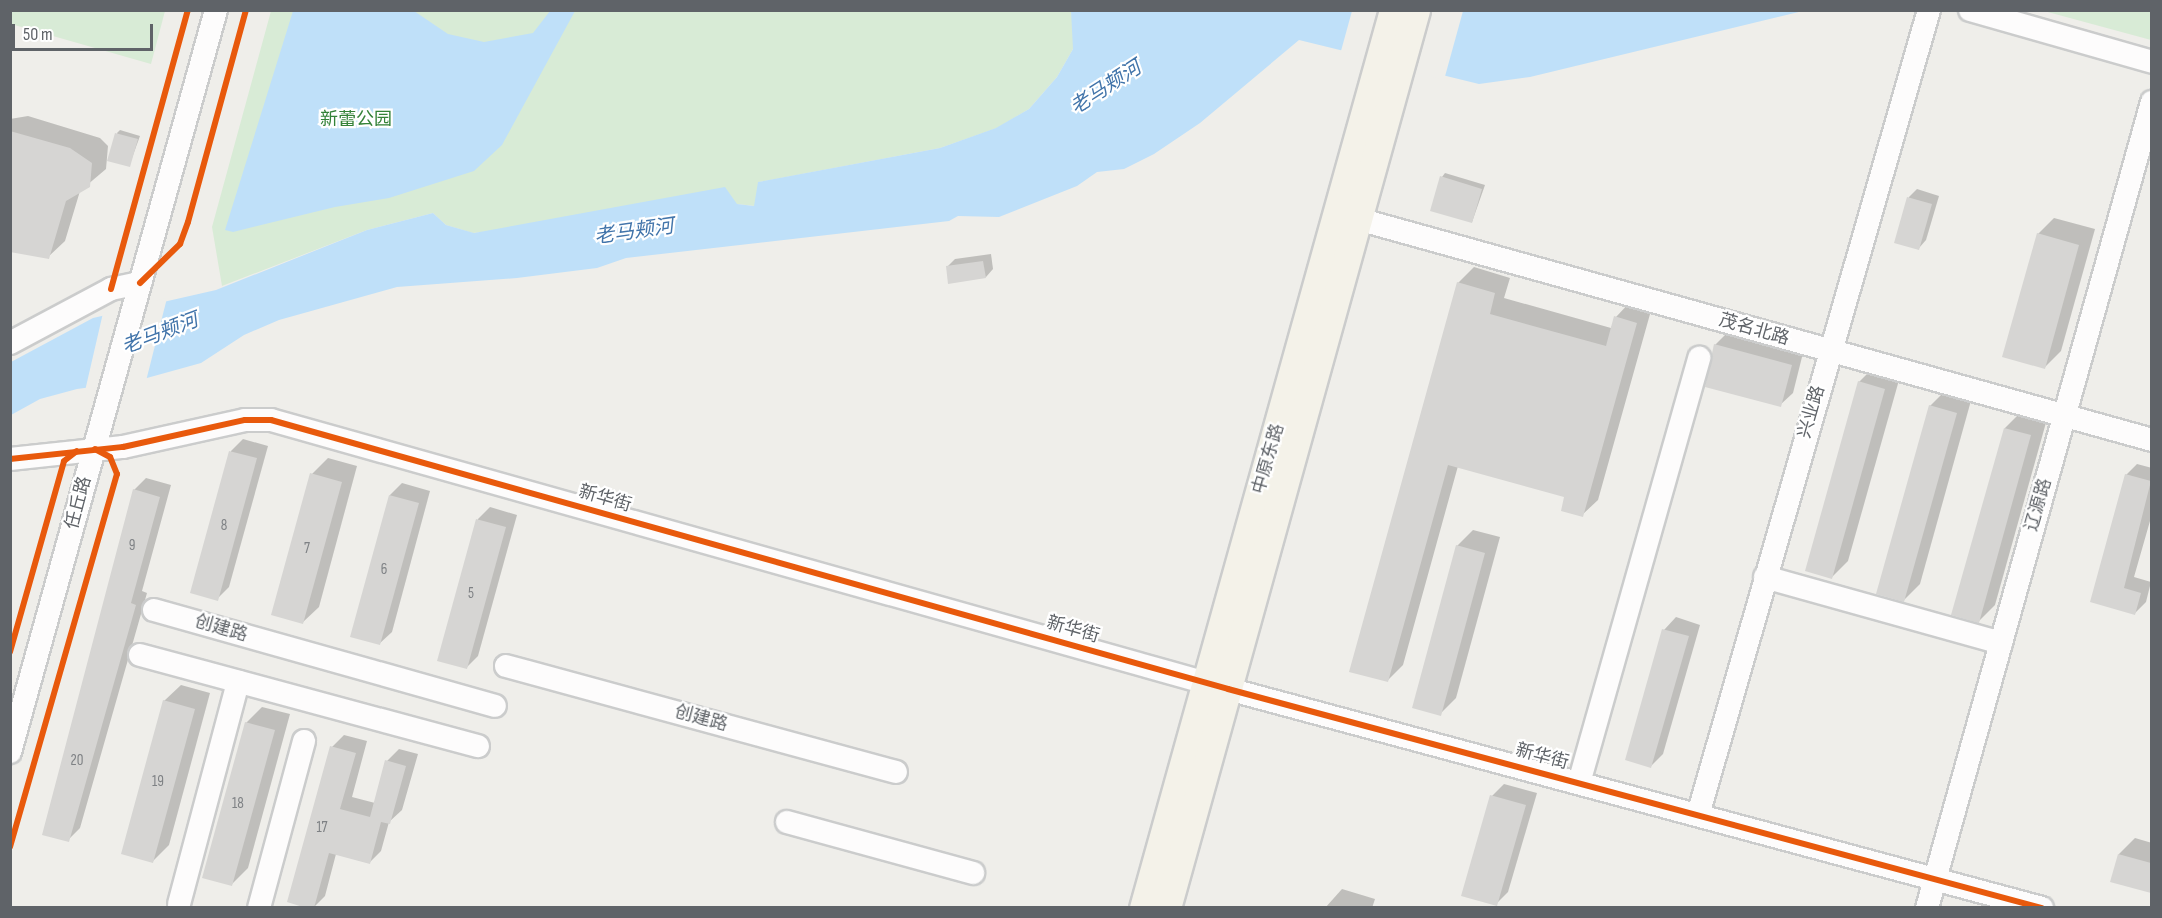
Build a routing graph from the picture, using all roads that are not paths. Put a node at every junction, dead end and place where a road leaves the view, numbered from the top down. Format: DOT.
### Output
graph roads {
  1 [pos="216,10"];
  2 [pos="1393,10"];
  3 [pos="1416,10"];
  4 [pos="1929,10"];
  5 [pos="1970,10"];
  6 [pos="2151,62"];
  7 [pos="1389,70"];
  8 [pos="2151,102"];
  9 [pos="1358,219"];
  10 [pos="138,289"];
  11 [pos="10,343"];
  12 [pos="1830,351"];
  13 [pos="1698,358"];
  14 [pos="2064,416"];
  15 [pos="2151,440"];
  16 [pos="94,449"];
  17 [pos="10,459"];
  18 [pos="1765,577"];
  19 [pos="154,610"];
  20 [pos="2001,643"];
  21 [pos="140,655"];
  22 [pos="506,666"];
  23 [pos="238,682"];
  24 [pos="1217,686"];
  25 [pos="495,706"];
  26 [pos="304,741"];
  27 [pos="478,746"];
  28 [pos="10,752"];
  29 [pos="896,772"];
  30 [pos="1578,783"];
  31 [pos="1698,815"];
  32 [pos="787,822"];
  33 [pos="973,873"];
  34 [pos="1935,879"];
  35 [pos="179,904"];
  36 [pos="259,908"];
  37 [pos="1143,908"];
  38 [pos="1167,908"];
  39 [pos="1927,908"];
  40 [pos="2042,908"];
  1 -- 10 [label="street, 任丘路"];
  2 -- 7 [label="main road, 中原东路"];
  3 -- 7 [label="main road, 中原东路"];
  4 -- 12 [label="street, 兴业路"];
  5 -- 6 [label="street"];
  7 -- 9 [label="main road, 中原东路"];
  7 -- 24 [label="main road, 中原东路"];
  8 -- 14 [label="street, 辽源路"];
  9 -- 12 [label="street, 茂名北路"];
  9 -- 24 [label="main road, 中原东路"];
  10 -- 11 [label="street"];
  10 -- 16 [label="street, 任丘路"];
  12 -- 14 [label="street, 茂名北路"];
  12 -- 18 [label="street, 兴业路"];
  13 -- 30 [label="street"];
  14 -- 15 [label="street, 茂名北路"];
  14 -- 20 [label="street, 辽源路"];
  16 -- 17 [label="street, 新华街"];
  16 -- 24 [label="street, 新华街"];
  16 -- 28 [label="street, 任丘路"];
  18 -- 20 [label="street"];
  18 -- 31 [label="street, 兴业路"];
  19 -- 25 [label="street, 创建路"];
  20 -- 34 [label="street, 辽源路"];
  21 -- 23 [label="street"];
  22 -- 29 [label="street, 创建路"];
  23 -- 27 [label="street"];
  23 -- 35 [label="street"];
  24 -- 30 [label="street, 新华街"];
  24 -- 37 [label="main road, 中原东路"];
  24 -- 38 [label="main road, 中原东路"];
  26 -- 36 [label="street"];
  30 -- 31 [label="street, 新华街"];
  31 -- 34 [label="street, 新华街"];
  32 -- 33 [label="street"];
  34 -- 39 [label="street, 辽源路"];
  34 -- 40 [label="street, 新华街"];
}
